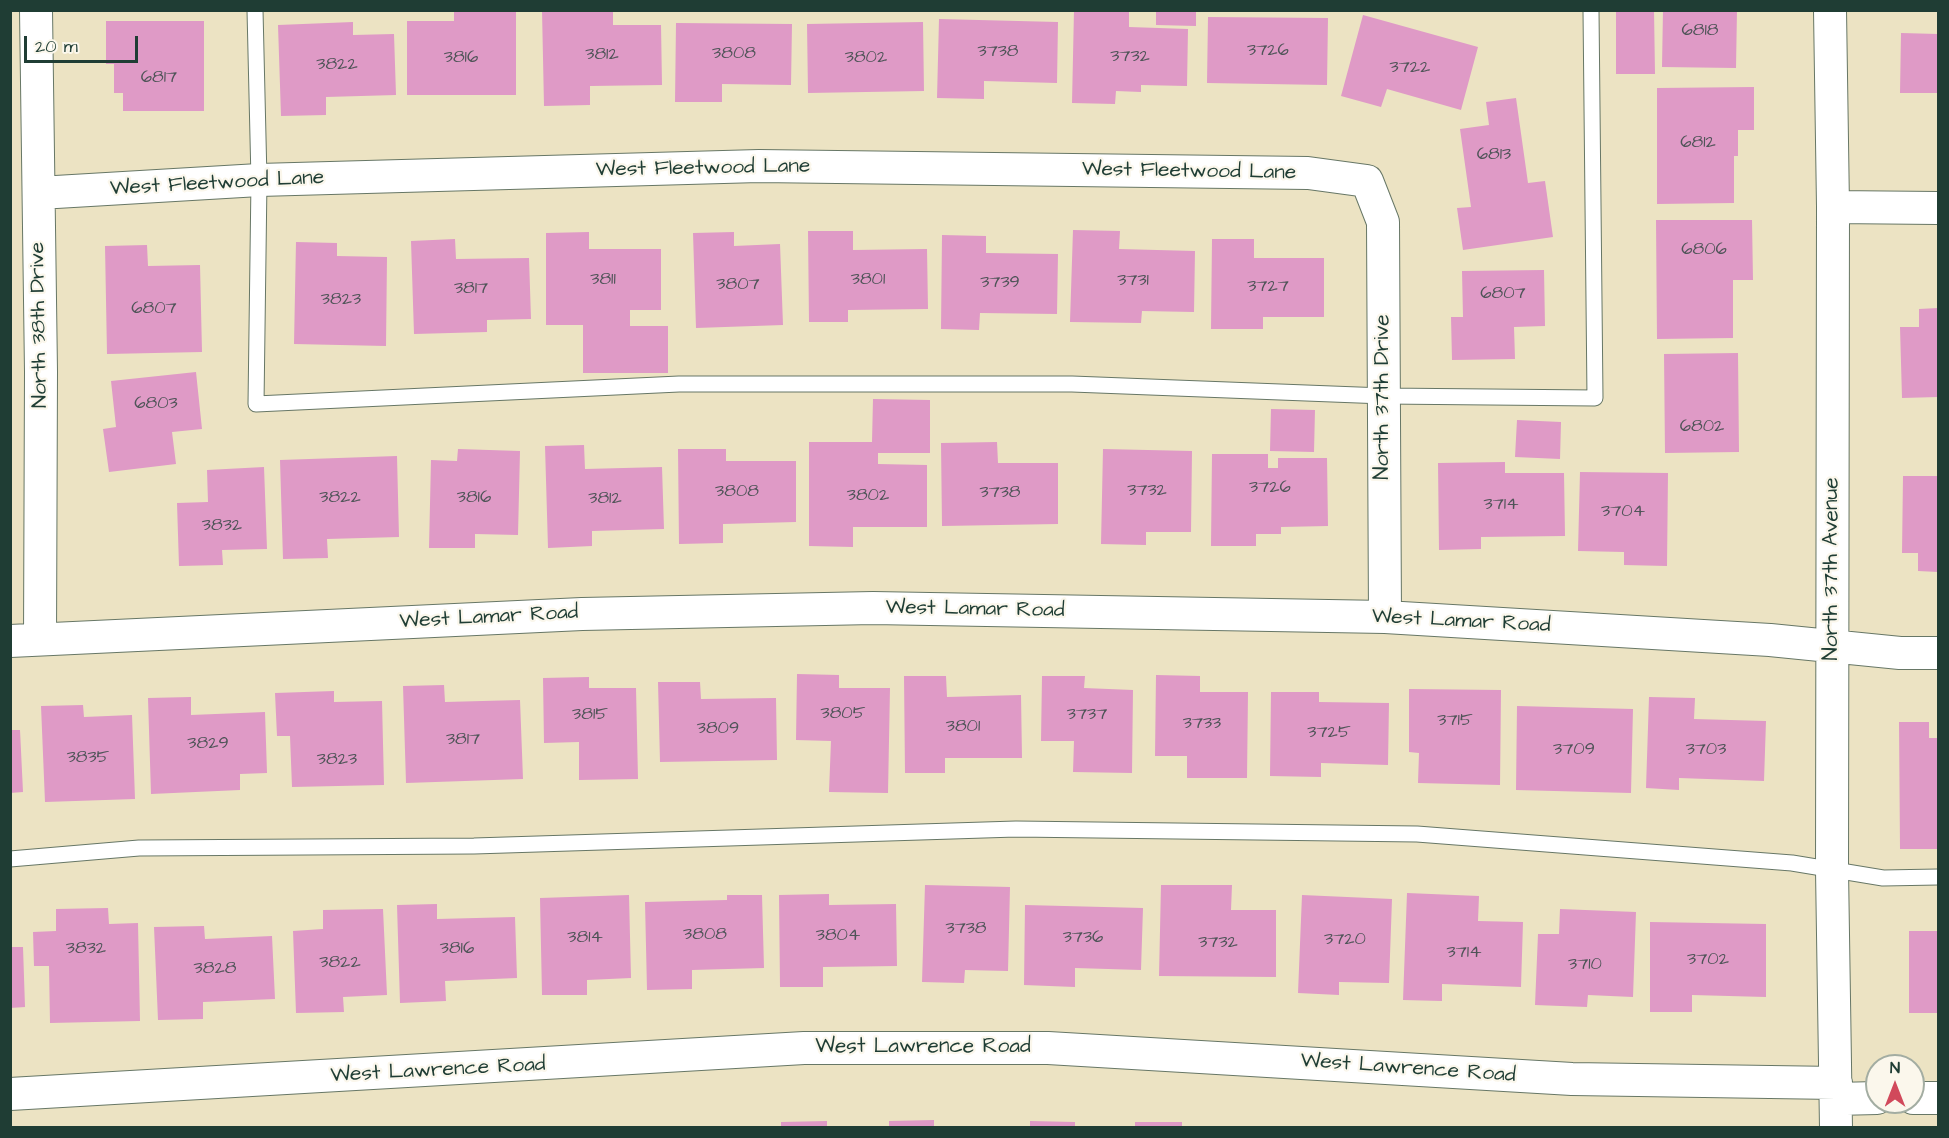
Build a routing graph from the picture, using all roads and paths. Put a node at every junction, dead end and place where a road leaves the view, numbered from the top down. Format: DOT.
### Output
graph roads {
  1 [pos="36,10"];
  2 [pos="255,10"];
  3 [pos="1591,10"];
  4 [pos="1830,10"];
  5 [pos="259,180"];
  6 [pos="1366,181"];
  7 [pos="39,193"];
  8 [pos="1833,207"];
  9 [pos="1938,208"];
  10 [pos="1384,396"];
  11 [pos="1386,617"];
  12 [pos="25,640"];
  13 [pos="1834,646"];
  14 [pos="1938,653"];
  15 [pos="10,859"];
  16 [pos="1832,870"];
  17 [pos="1938,877"];
  18 [pos="10,1094"];
  19 [pos="1865,1099"];
  20 [pos="1836,1103"];
  1 -- 7 [label="street, North 38th Drive"];
  2 -- 5 [label="lane"];
  3 -- 10 [label="lane"];
  4 -- 8 [label="street, North 37th Avenue"];
  5 -- 6 [label="street, West Fleetwood Lane"];
  5 -- 7 [label="street, West Fleetwood Lane"];
  5 -- 10 [label="lane"];
  6 -- 10 [label="street, North 37th Drive"];
  7 -- 12 [label="street, North 38th Drive"];
  8 -- 9 [label="street"];
  8 -- 13 [label="street, North 37th Avenue"];
  10 -- 11 [label="street, North 37th Drive"];
  11 -- 12 [label="street, West Lamar Road"];
  11 -- 13 [label="street, West Lamar Road"];
  13 -- 14 [label="street, West Lamar Road"];
  13 -- 16 [label="street, North 37th Avenue"];
  15 -- 16 [label="lane"];
  16 -- 17 [label="lane"];
  16 -- 20 [label="street, North 37th Avenue"];
  18 -- 20 [label="street, West Lawrence Road"];
  19 -- 20 [label="street, West Lawrence Road"];
}
